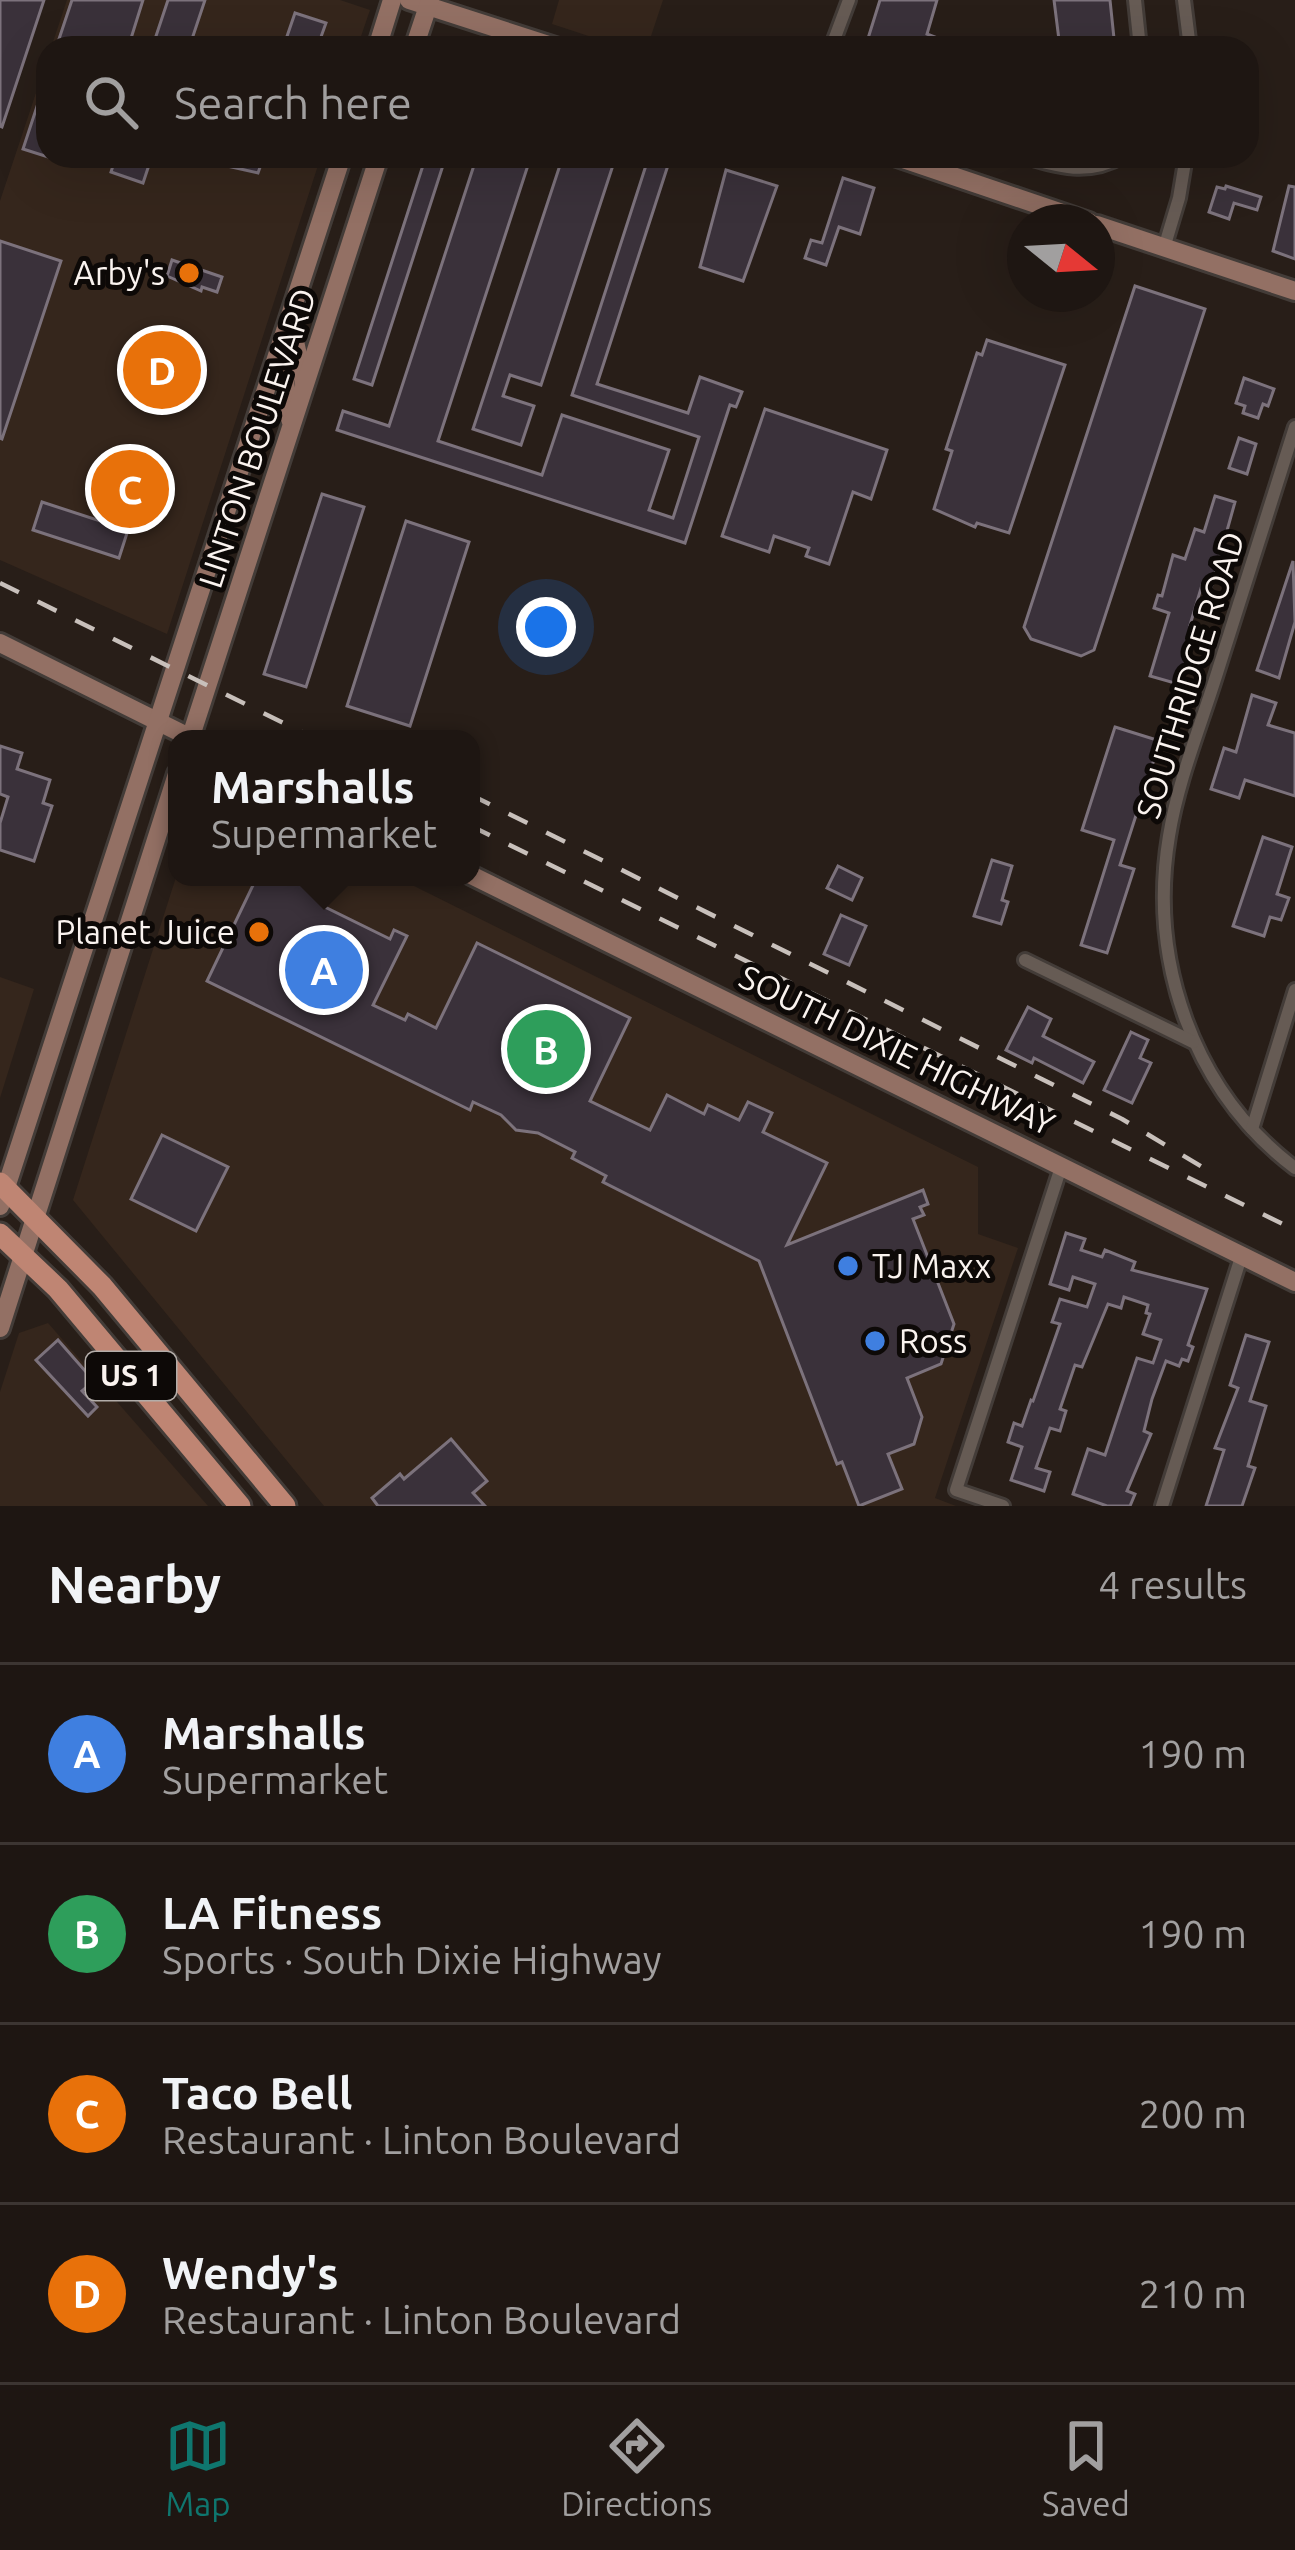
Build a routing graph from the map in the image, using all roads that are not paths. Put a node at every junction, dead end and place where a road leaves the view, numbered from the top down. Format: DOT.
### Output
graph roads {
  1 [pos="392,0"];
  2 [pos="849,0"];
  3 [pos="1136,0"];
  4 [pos="1184,0"];
  5 [pos="422,2"];
  6 [pos="381,36"];
  7 [pos="416,36"];
  8 [pos="523,36"];
  9 [pos="836,36"];
  10 [pos="1139,36"];
  11 [pos="1188,36"];
  12 [pos="338,168"];
  13 [pos="375,168"];
  14 [pos="930,168"];
  15 [pos="1184,168"];
  16 [pos="1037,204"];
  17 [pos="1115,231"];
  18 [pos="1164,248"];
  19 [pos="1295,291"];
  20 [pos="290,318"];
  21 [pos="276,362"];
  22 [pos="305,386"];
  23 [pos="1295,427"];
  24 [pos="290,430"];
  25 [pos="0,643"];
  26 [pos="160,722"];
  27 [pos="176,730"];
  28 [pos="194,730"];
  29 [pos="168,802"];
  30 [pos="480,879"];
  31 [pos="96,916"];
  32 [pos="117,960"];
  33 [pos="1025,960"];
  34 [pos="1295,990"];
  35 [pos="1194,1042"];
  36 [pos="1252,1129"];
  37 [pos="1062,1164"];
  38 [pos="1295,1168"];
  39 [pos="2,1192"];
  40 [pos="35,1217"];
  41 [pos="0,1234"];
  42 [pos="1242,1253"];
  43 [pos="23,1256"];
  44 [pos="1295,1282"];
  45 [pos="0,1328"];
  46 [pos="241,1506"];
  47 [pos="285,1506"];
  48 [pos="1003,1506"];
  49 [pos="1162,1506"];
  1 -- 6 [label="main road"];
  2 -- 9 [label="street"];
  3 -- 10 [label="street"];
  4 -- 11 [label="street"];
  5 -- 7 [label="main road"];
  5 -- 8 [label="main road"];
  12 -- 20 [label="main road, LINTON BOULEVARD"];
  13 -- 22 [label="main road, LINTON BOULEVARD"];
  14 -- 16 [label="main road"];
  15 -- 18 [label="street"];
  17 -- 18 [label="main road"];
  18 -- 19 [label="main road"];
  20 -- 21 [label="main road, LINTON BOULEVARD"];
  20 -- 22 [label="main road"];
  21 -- 24 [label="main road"];
  21 -- 26 [label="main road, LINTON BOULEVARD"];
  22 -- 24 [label="main road, LINTON BOULEVARD"];
  23 -- 35 [label="street, SOUTHRIDGE ROAD"];
  24 -- 28 [label="main road, LINTON BOULEVARD"];
  25 -- 26 [label="main road"];
  26 -- 27 [label="main road"];
  26 -- 31 [label="main road, LINTON BOULEVARD"];
  29 -- 32 [label="main road"];
  30 -- 37 [label="main road, SOUTH DIXIE HIGHWAY"];
  31 -- 32 [label="main road"];
  31 -- 39 [label="main road, LINTON BOULEVARD"];
  32 -- 40 [label="main road"];
  33 -- 35 [label="street"];
  34 -- 36 [label="street"];
  35 -- 36 [label="street, SOUTHRIDGE ROAD"];
  36 -- 38 [label="street, SOUTHRIDGE ROAD"];
  37 -- 42 [label="main road, SOUTH DIXIE HIGHWAY"];
  37 -- 48 [label="street"];
  39 -- 40 [label="main road, US 1"];
  40 -- 43 [label="main road"];
  40 -- 47 [label="main road, US 1"];
  41 -- 43 [label="main road, US 1"];
  42 -- 44 [label="main road, SOUTH DIXIE HIGHWAY"];
  42 -- 49 [label="street"];
  43 -- 45 [label="main road"];
  43 -- 46 [label="main road, US 1"];
}
